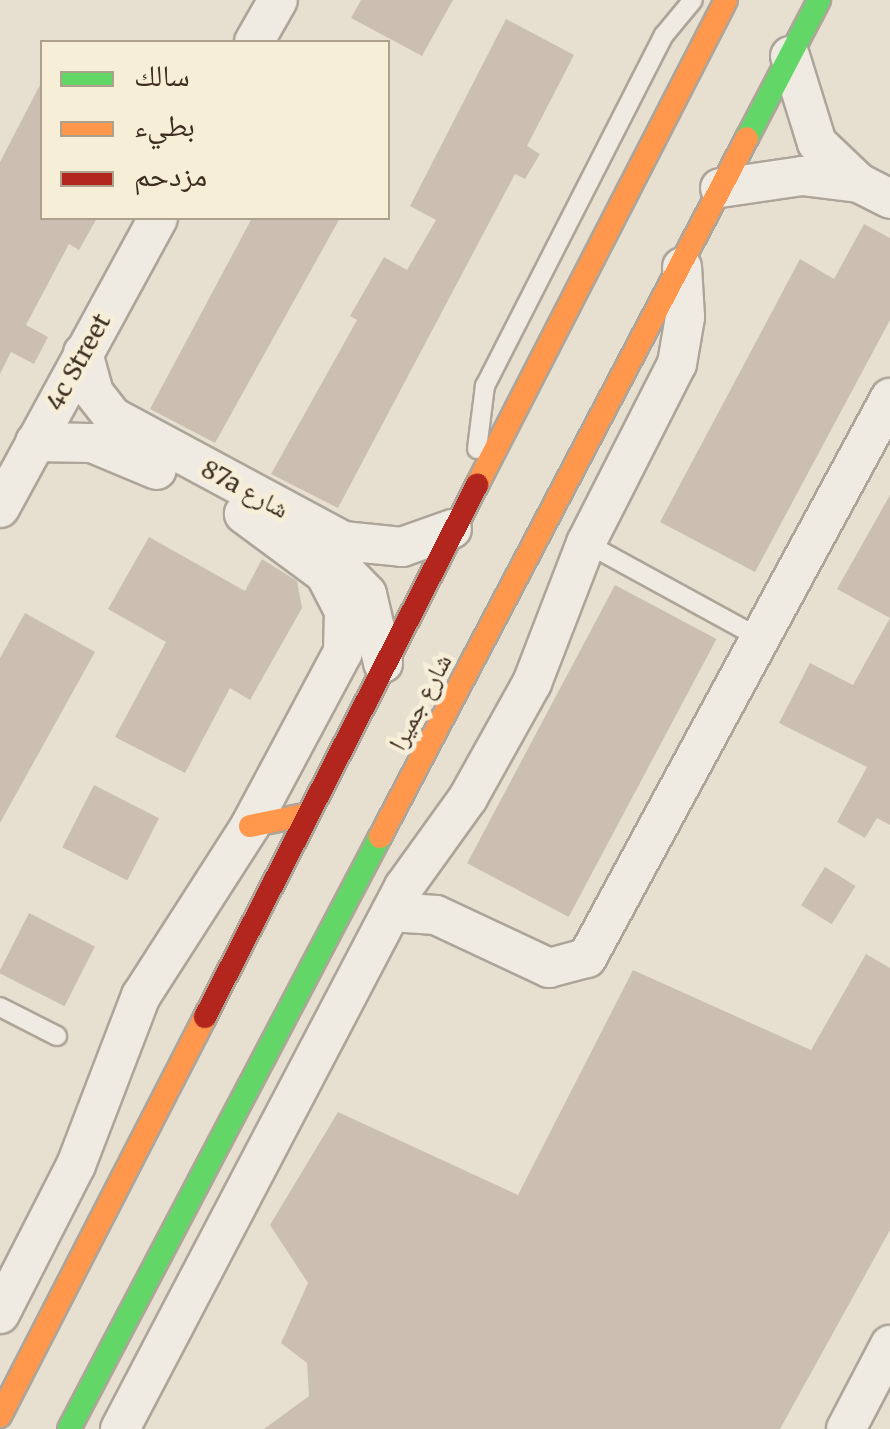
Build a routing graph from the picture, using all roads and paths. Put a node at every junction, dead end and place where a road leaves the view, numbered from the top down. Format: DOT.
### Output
graph roads {
  1 [pos="278,0"];
  2 [pos="693,0"];
  3 [pos="726,0"];
  4 [pos="819,0"];
  5 [pos="255,40"];
  6 [pos="790,56"];
  7 [pos="720,188"];
  8 [pos="874,191"];
  9 [pos="157,220"];
  10 [pos="682,262"];
  11 [pos="83,353"];
  12 [pos="890,398"];
  13 [pos="35,442"];
  14 [pos="478,479"];
  15 [pos="0,508"];
  16 [pos="244,514"];
  17 [pos="452,529"];
  18 [pos="586,543"];
  19 [pos="761,639"];
  20 [pos="382,664"];
  21 [pos="304,815"];
  22 [pos="250,826"];
  23 [pos="392,912"];
  24 [pos="0,1007"];
  25 [pos="58,1036"];
  26 [pos="0,1314"];
  27 [pos="890,1345"];
  28 [pos="0,1416"];
  29 [pos="854,1427"];
  30 [pos="69,1429"];
  31 [pos="120,1429"];
  1 -- 5 [label="street"];
  2 -- 14 [label="lane"];
  3 -- 14 [label="main road, شارع جميرا"];
  4 -- 6 [label="main road, شارع جميرا"];
  6 -- 7 [label="main road, شارع جميرا"];
  6 -- 8 [label="street"];
  7 -- 8 [label="street"];
  7 -- 10 [label="main road, شارع جميرا"];
  9 -- 11 [label="street, 4c Street"];
  10 -- 18 [label="street"];
  10 -- 30 [label="main road, شارع جميرا"];
  11 -- 13 [label="street, 4c Street"];
  11 -- 17 [label="street, 87a شارع"];
  12 -- 19 [label="street"];
  13 -- 15 [label="street, 4c Street"];
  13 -- 16 [label="street, 87a شارع"];
  14 -- 17 [label="main road, شارع جميرا"];
  16 -- 20 [label="street, 87a شارع"];
  16 -- 22 [label="street"];
  17 -- 20 [label="main road, شارع جميرا"];
  18 -- 19 [label="lane"];
  18 -- 23 [label="street"];
  19 -- 23 [label="street"];
  20 -- 21 [label="main road, شارع جميرا"];
  21 -- 22 [label="main road"];
  21 -- 28 [label="main road, شارع جميرا"];
  22 -- 26 [label="street"];
  23 -- 31 [label="street"];
  24 -- 25 [label="lane"];
  27 -- 29 [label="street"];
}
